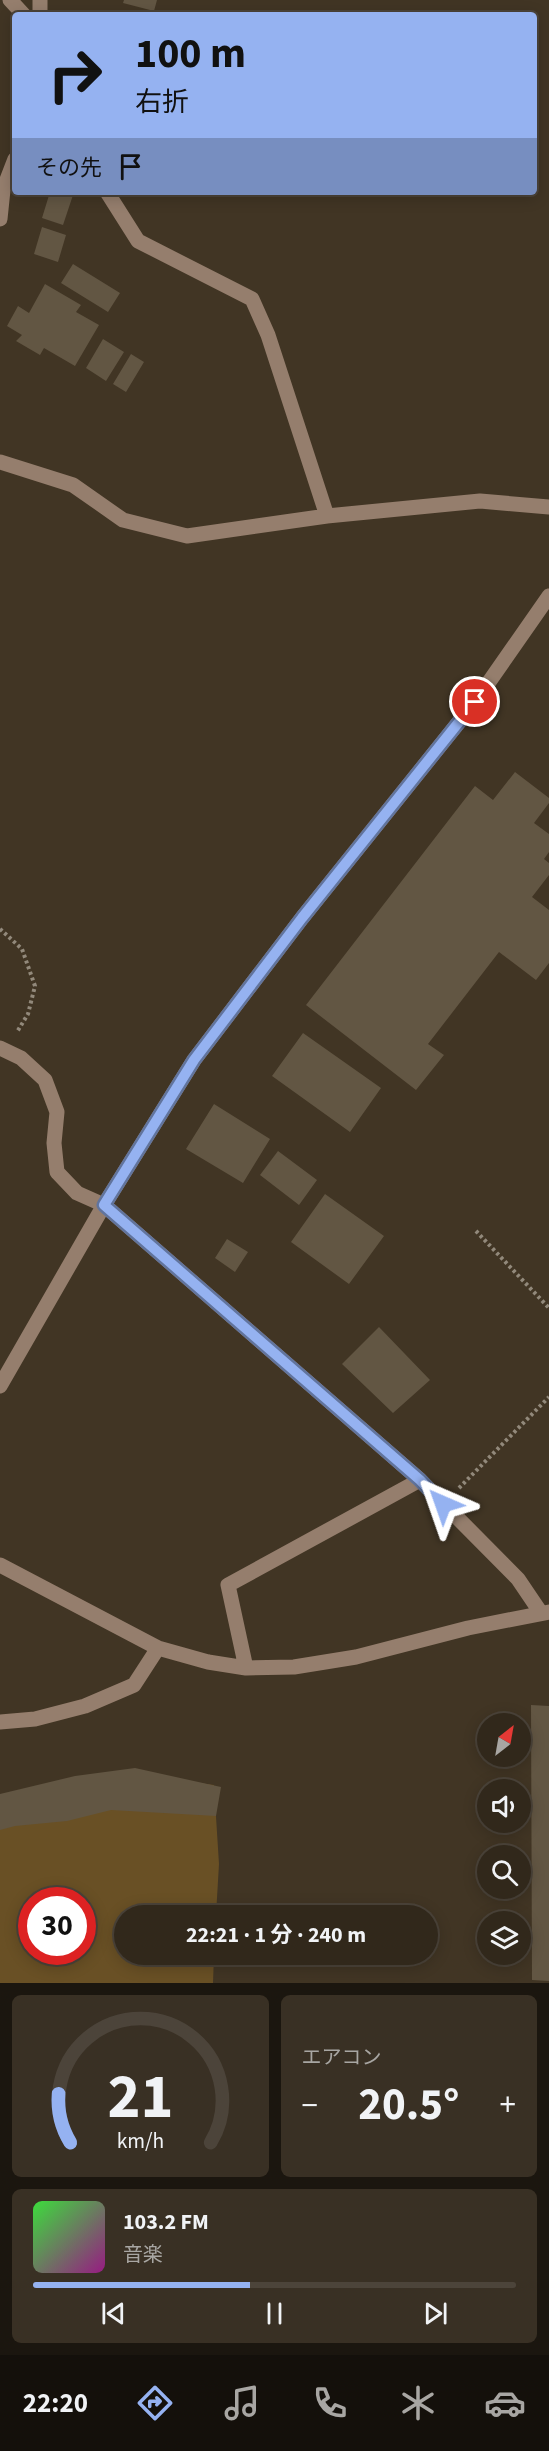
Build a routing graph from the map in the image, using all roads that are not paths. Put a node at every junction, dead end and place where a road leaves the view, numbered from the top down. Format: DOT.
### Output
graph roads {
  1 [pos="10,0"];
  2 [pos="21,12"];
  3 [pos="12,167"];
  4 [pos="109,195"];
  5 [pos="0,219"];
  6 [pos="0,462"];
  7 [pos="549,507"];
  8 [pos="327,516"];
  9 [pos="549,596"];
  10 [pos="3,1049"];
  11 [pos="104,1205"];
  12 [pos="0,1386"];
  13 [pos="420,1480"];
  14 [pos="0,1565"];
  15 [pos="545,1612"];
  16 [pos="158,1648"];
  17 [pos="246,1668"];
  18 [pos="0,1722"];
  1 -- 2 [label="street"];
  3 -- 5 [label="street"];
  4 -- 8 [label="street"];
  6 -- 8 [label="street"];
  7 -- 8 [label="street"];
  9 -- 11 [label="street"];
  10 -- 11 [label="street"];
  11 -- 12 [label="street"];
  11 -- 13 [label="street"];
  13 -- 15 [label="street"];
  13 -- 17 [label="street"];
  14 -- 16 [label="street"];
  15 -- 17 [label="street"];
  16 -- 17 [label="street"];
  16 -- 18 [label="street"];
}
